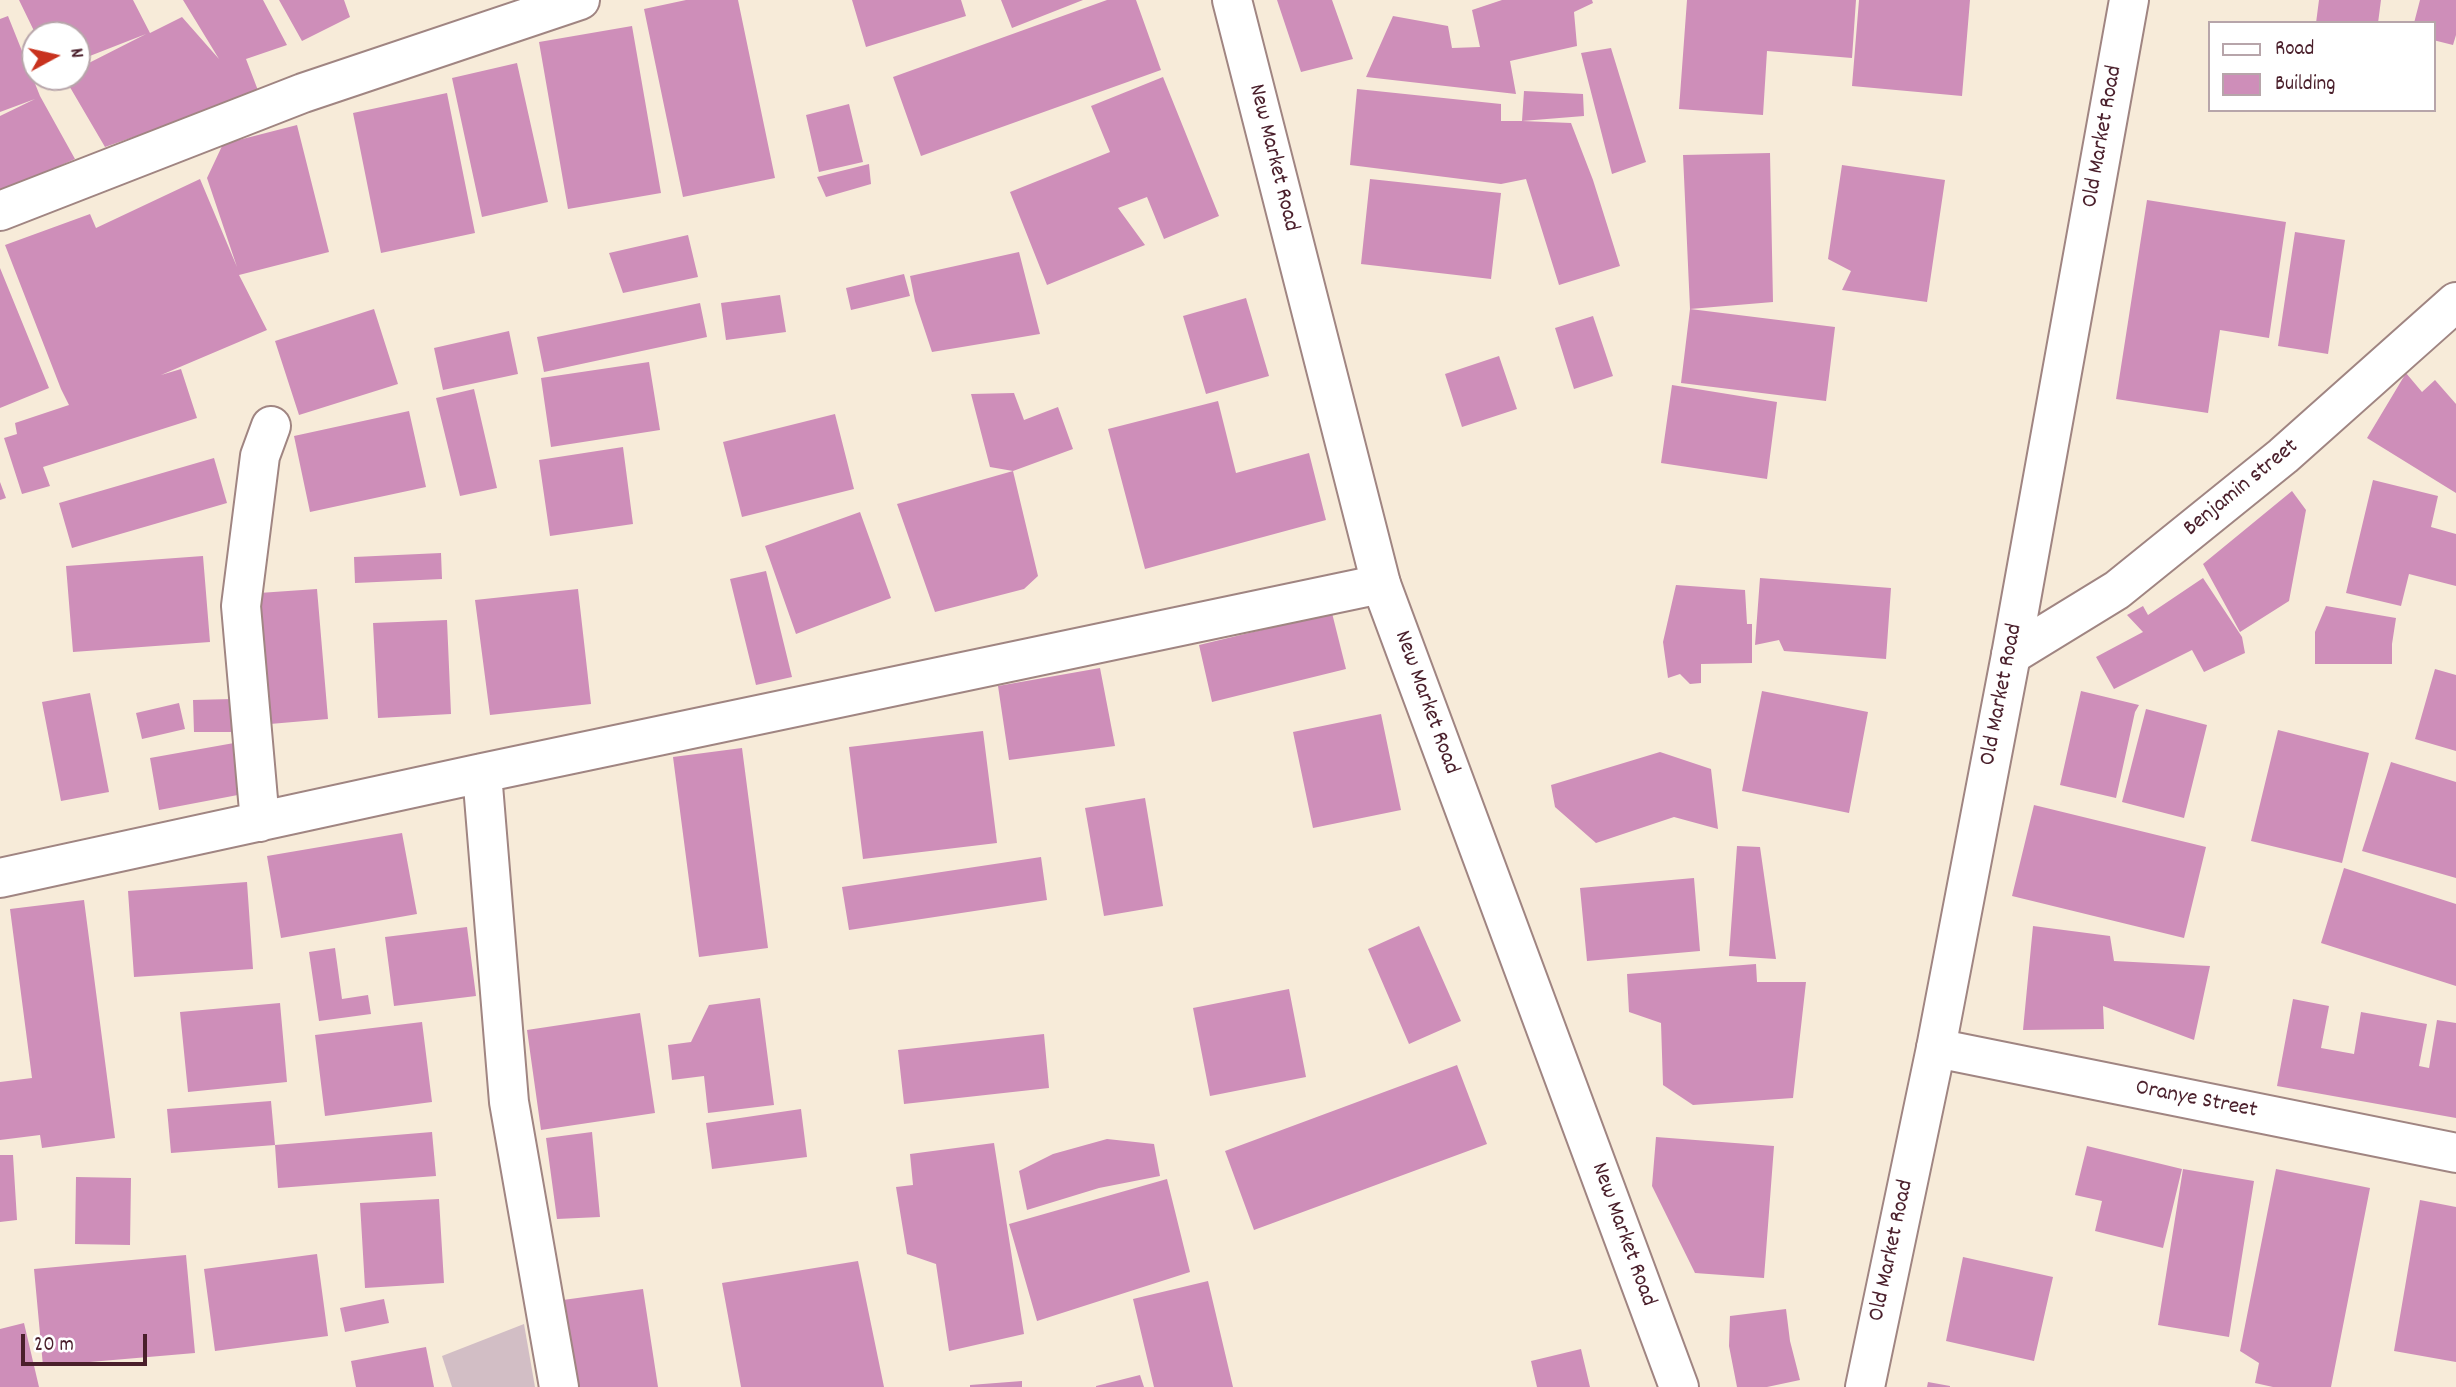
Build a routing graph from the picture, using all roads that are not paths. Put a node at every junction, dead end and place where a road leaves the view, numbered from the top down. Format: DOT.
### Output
graph roads {
  1 [pos="580,0"];
  2 [pos="1232,0"];
  3 [pos="2129,0"];
  4 [pos="0,211"];
  5 [pos="2456,302"];
  6 [pos="271,426"];
  7 [pos="1381,584"];
  8 [pos="2011,655"];
  9 [pos="482,773"];
  10 [pos="260,822"];
  11 [pos="0,878"];
  12 [pos="1936,1048"];
  13 [pos="2456,1153"];
  14 [pos="559,1387"];
  15 [pos="1679,1387"];
  16 [pos="1865,1387"];
  1 -- 4 [label="street"];
  2 -- 7 [label="street, New Market Road"];
  3 -- 8 [label="street, Old Market Road"];
  5 -- 8 [label="street, Benjamin street"];
  6 -- 10 [label="street"];
  7 -- 9 [label="street"];
  7 -- 15 [label="street, New Market Road"];
  8 -- 12 [label="street, Old Market Road"];
  9 -- 10 [label="street"];
  9 -- 14 [label="street"];
  10 -- 11 [label="street"];
  12 -- 13 [label="street, Oranye Street"];
  12 -- 16 [label="street, Old Market Road"];
}
